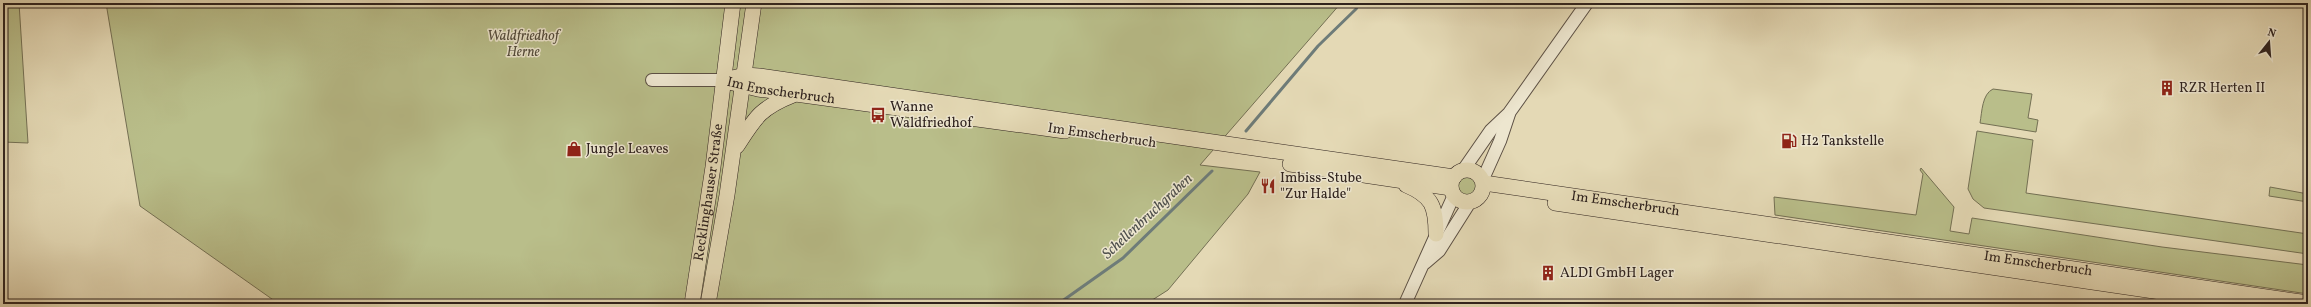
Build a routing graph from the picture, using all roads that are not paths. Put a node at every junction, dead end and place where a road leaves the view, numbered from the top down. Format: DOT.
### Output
graph roads {
  1 [pos="733,3"];
  2 [pos="754,3"];
  3 [pos="1587,3"];
  4 [pos="652,80"];
  5 [pos="724,80"];
  6 [pos="744,81"];
  7 [pos="793,94"];
  8 [pos="1509,113"];
  9 [pos="734,151"];
  10 [pos="1394,179"];
  11 [pos="1456,182"];
  12 [pos="1483,184"];
  13 [pos="1470,202"];
  14 [pos="1767,229"];
  15 [pos="1436,234"];
  16 [pos="1425,263"];
  17 [pos="2308,303"];
  18 [pos="692,304"];
  19 [pos="708,304"];
  20 [pos="1405,304"];
  21 [pos="2242,304"];
  1 -- 5 [label="main road, Recklinghauser Straße"];
  2 -- 6 [label="main road, Recklinghauser Straße"];
  3 -- 8 [label="street"];
  4 -- 5 [label="street"];
  5 -- 6 [label="main road, Im Emscherbruch"];
  5 -- 18 [label="main road, Recklinghauser Straße"];
  6 -- 7 [label="main road, Im Emscherbruch"];
  6 -- 9 [label="main road, Recklinghauser Straße"];
  6 -- 11 [label="main road, Im Emscherbruch"];
  7 -- 9 [label="main road"];
  7 -- 10 [label="main road, Im Emscherbruch"];
  8 -- 11 [label="street"];
  8 -- 12 [label="street"];
  9 -- 19 [label="main road, Recklinghauser Straße"];
  10 -- 11 [label="main road, Im Emscherbruch"];
  10 -- 15 [label="main road"];
  11 -- 12 [label="main road, Im Emscherbruch"];
  11 -- 13 [label="main road, Im Emscherbruch"];
  11 -- 15 [label="street"];
  12 -- 13 [label="main road"];
  12 -- 14 [label="main road, Im Emscherbruch"];
  13 -- 16 [label="street"];
  14 -- 17 [label="main road, Im Emscherbruch"];
  14 -- 21 [label="main road, Im Emscherbruch"];
  15 -- 16 [label="street"];
  16 -- 20 [label="street"];
}
